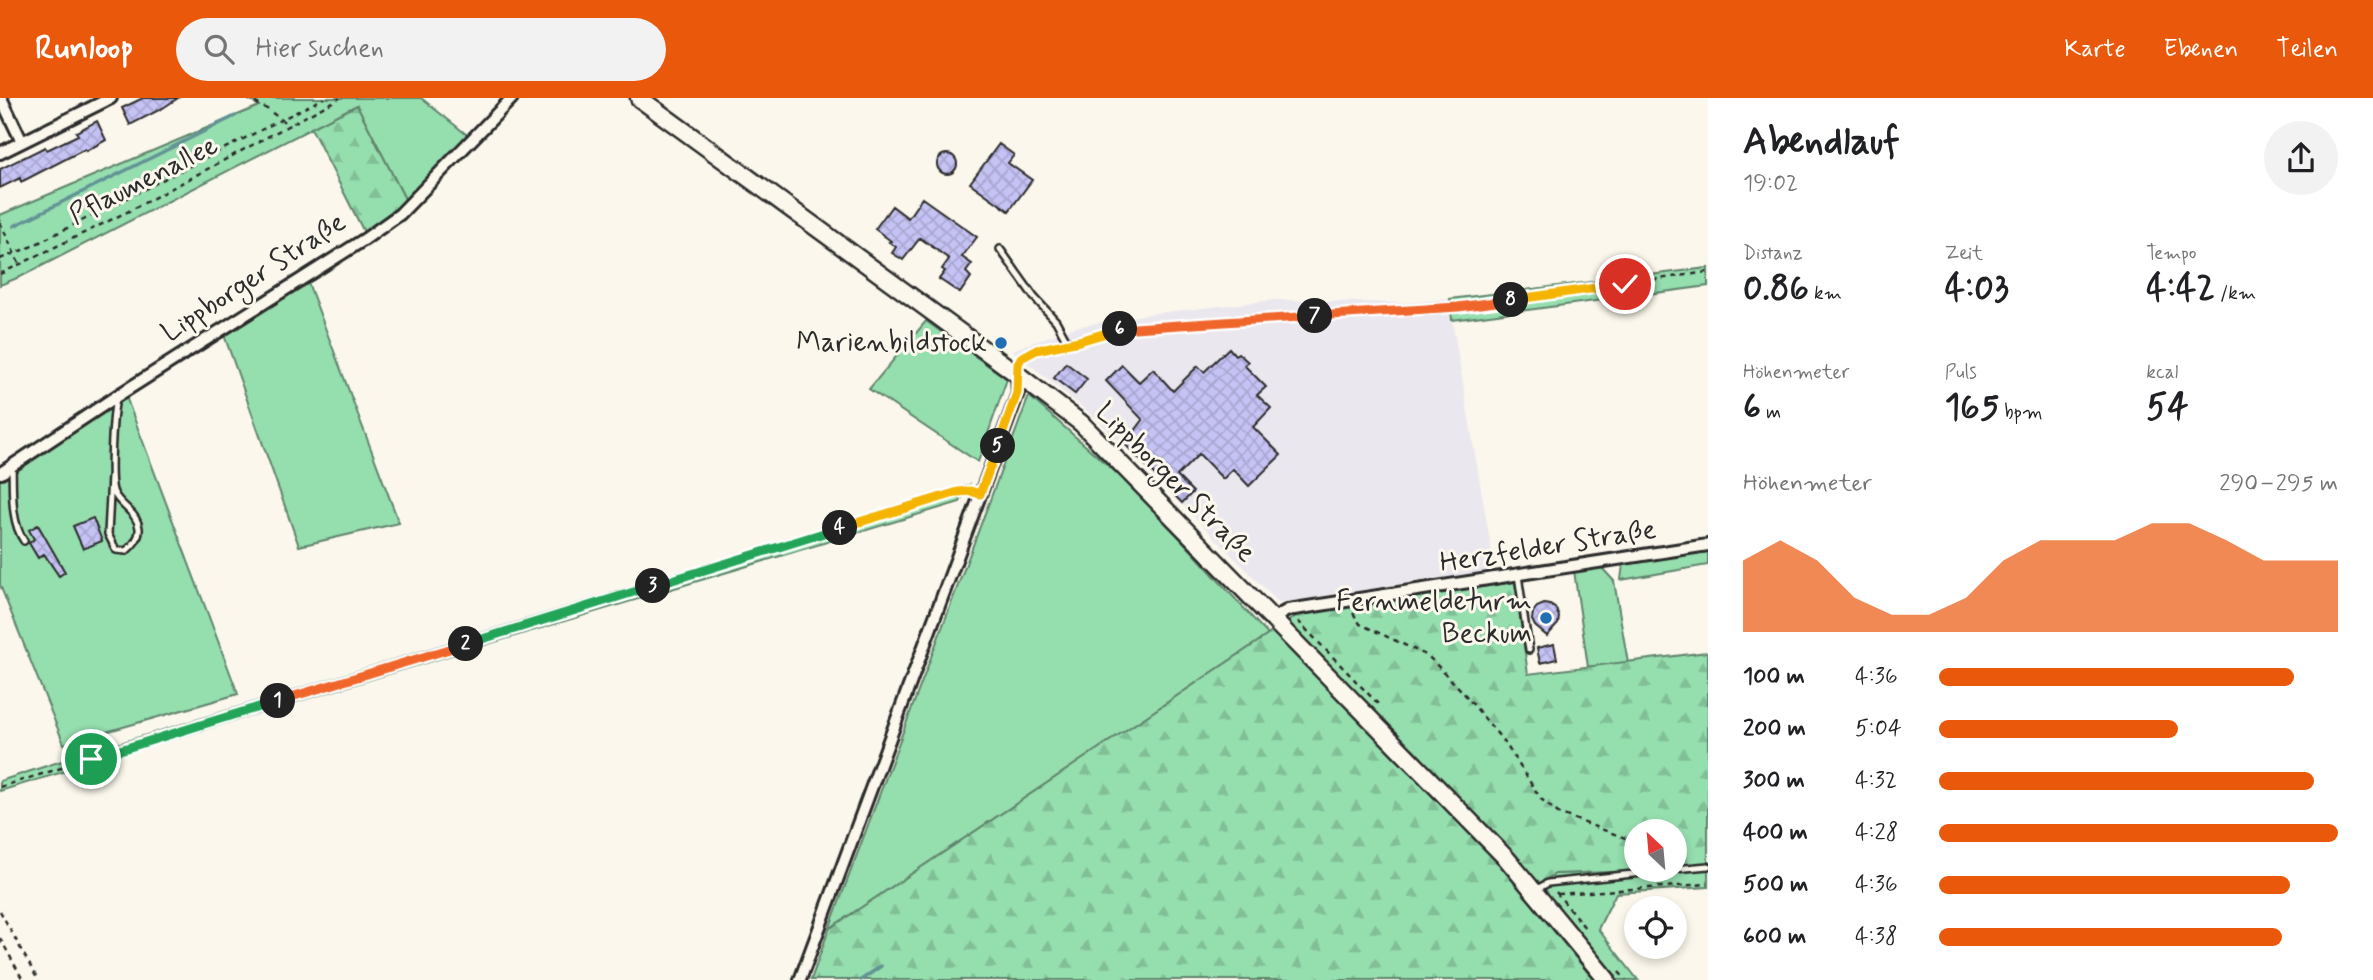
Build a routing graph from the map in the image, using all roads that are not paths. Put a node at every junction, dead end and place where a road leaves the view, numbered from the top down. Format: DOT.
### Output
graph roads {
  1 [pos="1,98"];
  2 [pos="111,98"];
  3 [pos="512,98"];
  4 [pos="639,98"];
  5 [pos="22,142"];
  6 [pos="0,153"];
  7 [pos="1000,249"];
  8 [pos="1068,343"];
  9 [pos="1017,374"];
  10 [pos="117,397"];
  11 [pos="12,466"];
  12 [pos="1,473"];
  13 [pos="111,476"];
  14 [pos="24,541"];
  15 [pos="1708,545"];
  16 [pos="1518,575"];
  17 [pos="1272,619"];
  18 [pos="1529,650"];
  19 [pos="1708,866"];
  20 [pos="1687,868"];
  21 [pos="1624,875"];
  22 [pos="1534,890"];
  23 [pos="800,980"];
  24 [pos="1607,980"];
  1 -- 5 [label="street"];
  2 -- 5 [label="street"];
  3 -- 10 [label="street, Lippborger Straße"];
  4 -- 9 [label="street, Lippborger Straße"];
  5 -- 6 [label="street"];
  7 -- 8 [label="lane"];
  9 -- 17 [label="street, Lippborger Straße"];
  9 -- 23 [label="street"];
  10 -- 11 [label="street, Lippborger Straße"];
  10 -- 13 [label="lane"];
  11 -- 12 [label="street, Lippborger Straße"];
  11 -- 14 [label="lane"];
  13 -- 13 [label="lane"];
  15 -- 16 [label="street, Herzfelder Straße"];
  16 -- 17 [label="street, Herzfelder Straße"];
  16 -- 18 [label="lane"];
  17 -- 22 [label="street, Lippborger Straße"];
  19 -- 20 [label="lane"];
  21 -- 22 [label="lane"];
  22 -- 24 [label="street, Lippborger Straße"];
}
